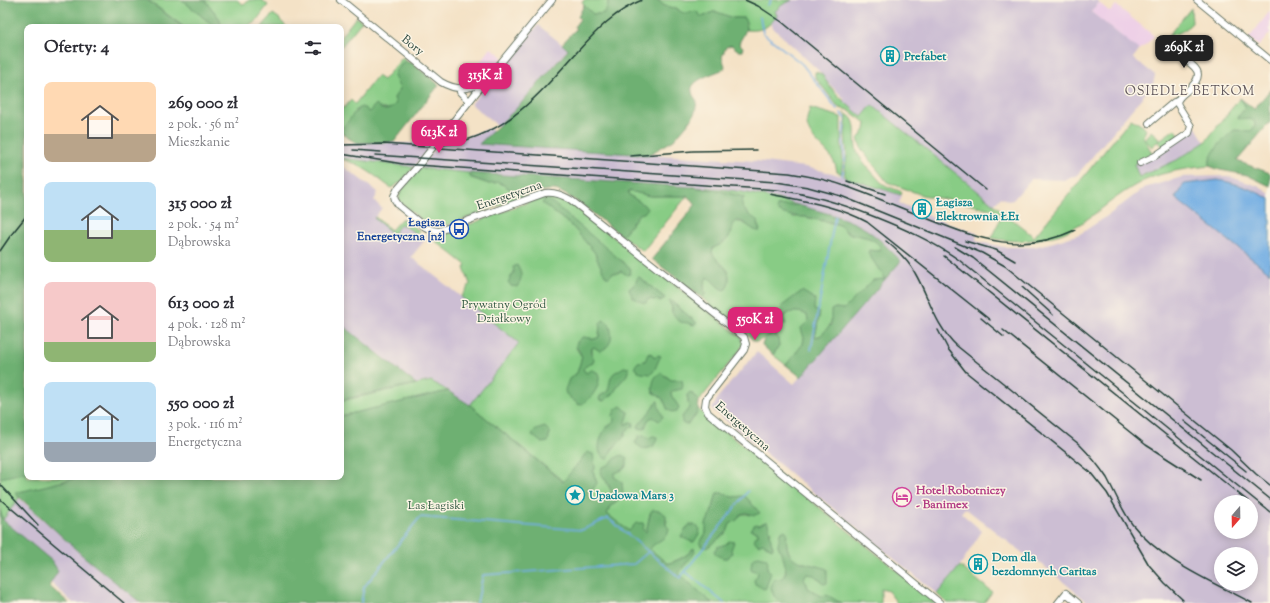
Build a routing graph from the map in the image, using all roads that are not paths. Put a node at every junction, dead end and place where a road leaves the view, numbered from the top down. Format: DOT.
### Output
graph roads {
  1 [pos="341,0"];
  2 [pos="552,0"];
  3 [pos="1197,0"];
  4 [pos="1179,56"];
  5 [pos="1270,60"];
  6 [pos="478,85"];
  7 [pos="460,89"];
  8 [pos="469,101"];
  9 [pos="1177,102"];
  10 [pos="1149,123"];
  11 [pos="1140,163"];
  12 [pos="940,603"];
  13 [pos="1058,603"];
  14 [pos="1078,603"];
  1 -- 7 [label="street, Bory"];
  2 -- 6 [label="street"];
  3 -- 5 [label="street"];
  4 -- 9 [label="street"];
  6 -- 7 [label="street"];
  6 -- 8 [label="street"];
  7 -- 8 [label="street"];
  8 -- 12 [label="street, Energetyczna"];
  9 -- 10 [label="street"];
  9 -- 11 [label="street"];
  13 -- 14 [label="street"];
}
